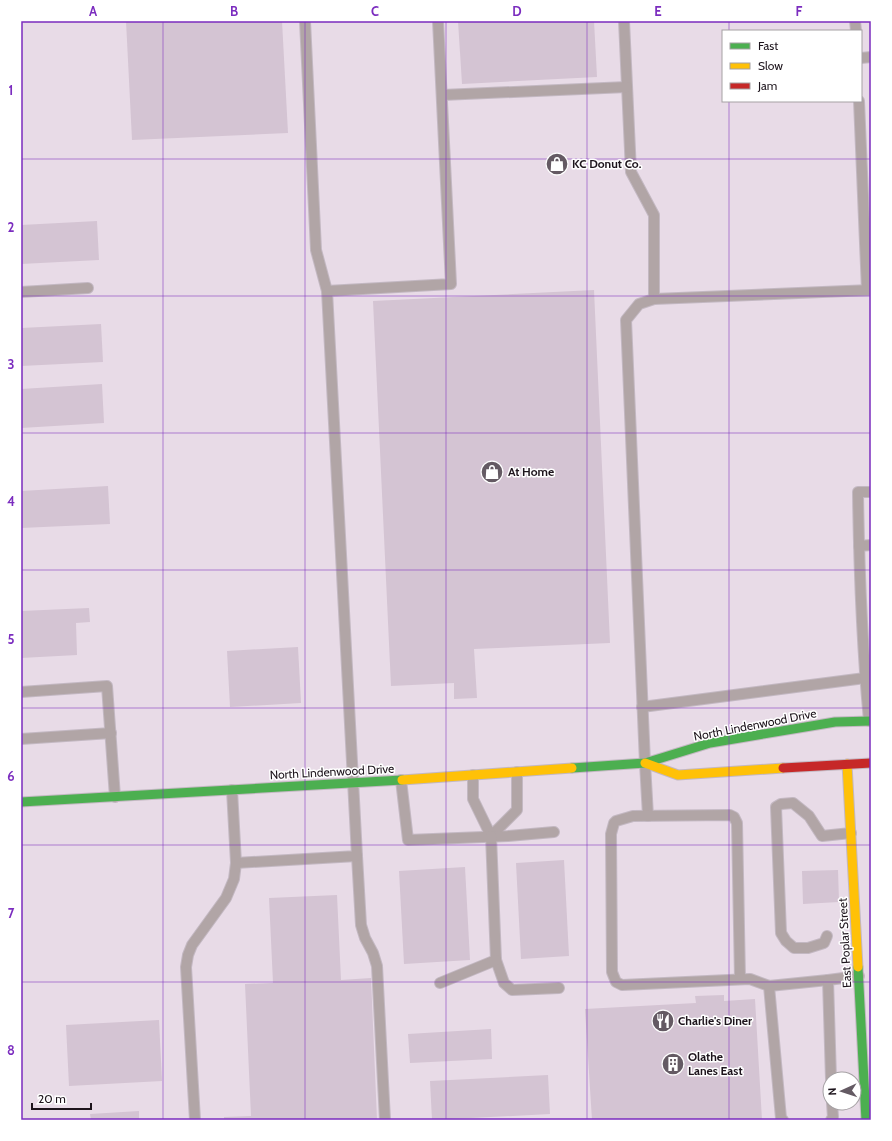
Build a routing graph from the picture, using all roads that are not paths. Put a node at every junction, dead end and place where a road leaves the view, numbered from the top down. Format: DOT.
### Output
graph roads {
  1 [pos="305,21"];
  2 [pos="438,21"];
  3 [pos="624,21"];
  4 [pos="627,87"];
  5 [pos="442,95"];
  6 [pos="859,102"];
  7 [pos="88,288"];
  8 [pos="869,290"];
  9 [pos="327,291"];
  10 [pos="21,292"];
  11 [pos="654,299"];
  12 [pos="871,492"];
  13 [pos="871,545"];
  14 [pos="859,546"];
  15 [pos="865,678"];
  16 [pos="21,692"];
  17 [pos="642,707"];
  18 [pos="870,721"];
  19 [pos="111,733"];
  20 [pos="21,739"];
  21 [pos="645,763"];
  22 [pos="871,763"];
  23 [pos="847,764"];
  24 [pos="517,772"];
  25 [pos="473,775"];
  26 [pos="401,780"];
  27 [pos="353,783"];
  28 [pos="232,790"];
  29 [pos="116,797"];
  30 [pos="21,802"];
  31 [pos="648,816"];
  32 [pos="554,832"];
  33 [pos="851,833"];
  34 [pos="491,836"];
  35 [pos="357,856"];
  36 [pos="236,863"];
  37 [pos="827,936"];
  38 [pos="496,960"];
  39 [pos="859,976"];
  40 [pos="740,979"];
  41 [pos="828,980"];
  42 [pos="440,983"];
  43 [pos="769,986"];
  44 [pos="558,988"];
  45 [pos="831,1071"];
  46 [pos="195,1120"];
  47 [pos="385,1120"];
  48 [pos="783,1120"];
  49 [pos="866,1120"];
  1 -- 9 [label="lane"];
  2 -- 5 [label="lane"];
  3 -- 4 [label="lane"];
  4 -- 5 [label="lane"];
  4 -- 11 [label="lane"];
  5 -- 9 [label="lane"];
  6 -- 8 [label="lane"];
  7 -- 10 [label="lane"];
  8 -- 11 [label="lane"];
  9 -- 27 [label="lane"];
  11 -- 17 [label="lane"];
  12 -- 14 [label="lane"];
  13 -- 14 [label="lane"];
  14 -- 15 [label="lane"];
  15 -- 17 [label="lane"];
  15 -- 18 [label="lane"];
  16 -- 19 [label="lane"];
  17 -- 21 [label="lane"];
  18 -- 21 [label="street, North Lindenwood Drive"];
  19 -- 20 [label="lane"];
  19 -- 29 [label="lane"];
  21 -- 23 [label="street, North Lindenwood Drive"];
  21 -- 24 [label="street, North Lindenwood Drive"];
  21 -- 31 [label="lane"];
  22 -- 23 [label="street, North Lindenwood Drive"];
  23 -- 33 [label="street, East Poplar Street"];
  24 -- 25 [label="street, North Lindenwood Drive"];
  24 -- 34 [label="lane"];
  25 -- 26 [label="street, North Lindenwood Drive"];
  25 -- 34 [label="lane"];
  26 -- 27 [label="street, North Lindenwood Drive"];
  26 -- 34 [label="lane"];
  27 -- 28 [label="street, North Lindenwood Drive"];
  27 -- 35 [label="lane"];
  28 -- 29 [label="street, North Lindenwood Drive"];
  28 -- 36 [label="lane"];
  29 -- 30 [label="street, North Lindenwood Drive"];
  31 -- 40 [label="lane"];
  31 -- 40 [label="lane"];
  32 -- 34 [label="lane"];
  33 -- 37 [label="lane"];
  33 -- 39 [label="street, East Poplar Street"];
  34 -- 38 [label="lane"];
  35 -- 36 [label="lane"];
  35 -- 47 [label="lane"];
  36 -- 46 [label="lane"];
  38 -- 42 [label="lane"];
  38 -- 44 [label="lane"];
  39 -- 41 [label="lane"];
  39 -- 49 [label="street, East Poplar Street"];
  40 -- 43 [label="lane"];
  41 -- 43 [label="lane"];
  41 -- 45 [label="lane"];
  43 -- 48 [label="lane"];
}
